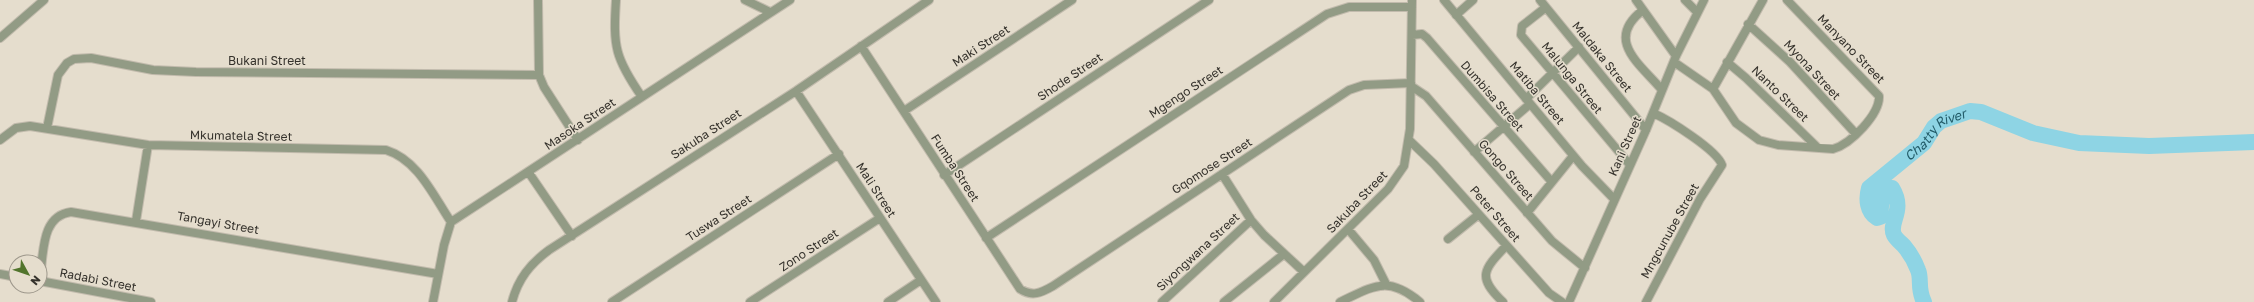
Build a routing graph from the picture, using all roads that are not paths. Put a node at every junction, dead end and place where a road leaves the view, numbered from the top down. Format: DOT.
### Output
graph roads {
  1 [pos="44,0"];
  2 [pos="538,0"];
  3 [pos="616,0"];
  4 [pos="745,0"];
  5 [pos="790,0"];
  6 [pos="929,0"];
  7 [pos="1072,0"];
  8 [pos="1209,0"];
  9 [pos="1444,0"];
  10 [pos="1473,0"];
  11 [pos="1540,0"];
  12 [pos="1636,0"];
  13 [pos="1685,0"];
  14 [pos="1704,0"];
  15 [pos="1763,0"];
  16 [pos="1787,0"];
  17 [pos="1412,3"];
  18 [pos="1545,8"];
  19 [pos="1643,10"];
  20 [pos="770,12"];
  21 [pos="1697,12"];
  22 [pos="1456,15"];
  23 [pos="1748,24"];
  24 [pos="1412,34"];
  25 [pos="0,38"];
  26 [pos="861,46"];
  27 [pos="1579,47"];
  28 [pos="1675,59"];
  29 [pos="1727,62"];
  30 [pos="1552,73"];
  31 [pos="539,75"];
  32 [pos="1411,85"];
  33 [pos="1713,89"];
  34 [pos="1662,90"];
  35 [pos="796,91"];
  36 [pos="642,97"];
  37 [pos="1528,101"];
  38 [pos="904,111"];
  39 [pos="1653,113"];
  40 [pos="47,128"];
  41 [pos="1504,128"];
  42 [pos="1646,130"];
  43 [pos="1856,134"];
  44 [pos="0,140"];
  45 [pos="578,140"];
  46 [pos="1410,141"];
  47 [pos="148,145"];
  48 [pos="1816,146"];
  49 [pos="1474,152"];
  50 [pos="839,154"];
  51 [pos="1573,156"];
  52 [pos="1630,166"];
  53 [pos="529,173"];
  54 [pos="1222,174"];
  55 [pos="944,175"];
  56 [pos="1551,181"];
  57 [pos="1614,199"];
  58 [pos="1527,213"];
  59 [pos="1478,215"];
  60 [pos="880,218"];
  61 [pos="1251,220"];
  62 [pos="136,221"];
  63 [pos="451,222"];
  64 [pos="1348,228"];
  65 [pos="572,236"];
  66 [pos="986,238"];
  67 [pos="1448,239"];
  68 [pos="1506,246"];
  69 [pos="44,254"];
  70 [pos="1284,254"];
  71 [pos="1585,268"];
  72 [pos="1304,272"];
  73 [pos="438,274"];
  74 [pos="921,280"];
  75 [pos="48,283"];
  76 [pos="1386,284"];
  77 [pos="1036,294"];
  78 [pos="151,302"];
  79 [pos="433,302"];
  80 [pos="512,302"];
  81 [pos="612,302"];
  82 [pos="750,302"];
  83 [pos="888,302"];
  84 [pos="936,302"];
  85 [pos="1030,302"];
  86 [pos="1162,302"];
  87 [pos="1224,302"];
  88 [pos="1274,302"];
  89 [pos="1340,302"];
  90 [pos="1420,302"];
  91 [pos="1503,302"];
  92 [pos="1562,302"];
  93 [pos="1569,302"];
  94 [pos="1646,302"];
  1 -- 25 [label="street"];
  2 -- 31 [label="street"];
  3 -- 36 [label="street"];
  4 -- 20 [label="street"];
  5 -- 20 [label="street, Masoka Street"];
  6 -- 26 [label="street, Sakuba Street"];
  7 -- 38 [label="street, Maki Street"];
  8 -- 55 [label="street, Shode Street"];
  9 -- 22 [label="street, Matiba Street"];
  10 -- 22 [label="street"];
  11 -- 18 [label="street, Maldaka Street"];
  12 -- 19 [label="street, Manyano Street"];
  13 -- 21 [label="street"];
  14 -- 21 [label="street, Kani Street"];
  15 -- 23 [label="street"];
  16 -- 43 [label="street, Manyano Street"];
  17 -- 24 [label="street, Sakuba Street"];
  17 -- 66 [label="street, Mgengo Street"];
  18 -- 27 [label="street, Maldaka Street"];
  18 -- 30 [label="street, Malunga Street"];
  19 -- 28 [label="street, Manyano Street"];
  19 -- 34 [label="street"];
  20 -- 36 [label="street, Masoka Street"];
  21 -- 28 [label="street, Kani Street"];
  22 -- 37 [label="street, Matiba Street"];
  23 -- 29 [label="street"];
  23 -- 43 [label="street, Myona Street"];
  24 -- 32 [label="street, Sakuba Street"];
  24 -- 41 [label="street, Dumbisa Street"];
  26 -- 35 [label="street, Sakuba Street"];
  26 -- 38 [label="street, Fumba Street"];
  27 -- 30 [label="street"];
  27 -- 42 [label="street, Maldaka Street"];
  28 -- 33 [label="street, Manyano Street"];
  28 -- 34 [label="street, Kani Street"];
  29 -- 33 [label="street"];
  29 -- 48 [label="street, Nanto Street"];
  30 -- 37 [label="street"];
  30 -- 52 [label="street, Malunga Street"];
  31 -- 40 [label="street, Bukani Street"];
  31 -- 45 [label="street"];
  32 -- 46 [label="street, Sakuba Street"];
  32 -- 49 [label="street, Gongo Street"];
  32 -- 54 [label="street, Gqomose Street"];
  33 -- 48 [label="street, Manyano Street"];
  34 -- 39 [label="street, Kani Street"];
  35 -- 50 [label="street, Mali Street"];
  35 -- 65 [label="street, Sakuba Street"];
  36 -- 45 [label="street, Masoka Street"];
  37 -- 41 [label="street"];
  37 -- 51 [label="street, Matiba Street"];
  38 -- 55 [label="street, Fumba Street"];
  39 -- 42 [label="street, Kani Street"];
  39 -- 94 [label="street, Mngcunube Street"];
  40 -- 44 [label="street, Mkumatela Street"];
  40 -- 47 [label="street, Mkumatela Street"];
  41 -- 49 [label="street"];
  41 -- 56 [label="street, Dumbisa Street"];
  42 -- 52 [label="street, Kani Street"];
  43 -- 48 [label="street, Manyano Street"];
  45 -- 53 [label="street, Masoka Street"];
  46 -- 59 [label="street, Peter Street"];
  46 -- 64 [label="street, Sakuba Street"];
  47 -- 62 [label="street"];
  47 -- 63 [label="street, Mkumatela Street"];
  49 -- 58 [label="street, Gongo Street"];
  50 -- 60 [label="street, Mali Street"];
  50 -- 81 [label="street, Tuswa Street"];
  51 -- 56 [label="street"];
  51 -- 57 [label="street, Matiba Street"];
  52 -- 57 [label="street, Kani Street"];
  53 -- 63 [label="street, Masoka Street"];
  53 -- 65 [label="street"];
  54 -- 61 [label="street"];
  54 -- 77 [label="street, Gqomose Street"];
  55 -- 66 [label="street, Fumba Street"];
  56 -- 58 [label="street"];
  57 -- 71 [label="street, Kani Street"];
  58 -- 71 [label="street, Gongo Street"];
  59 -- 67 [label="street"];
  59 -- 68 [label="street, Peter Street"];
  60 -- 74 [label="street, Mali Street"];
  60 -- 82 [label="street, Zono Street"];
  61 -- 70 [label="street"];
  61 -- 86 [label="street, Siyongwana Street"];
  62 -- 69 [label="street, Tangayi Street"];
  62 -- 73 [label="street, Tangayi Street"];
  63 -- 73 [label="street"];
  64 -- 72 [label="street, Sakuba Street"];
  64 -- 76 [label="street"];
  65 -- 80 [label="street, Sakuba Street"];
  66 -- 77 [label="street, Fumba Street"];
  68 -- 91 [label="street"];
  68 -- 92 [label="street, Peter Street"];
  70 -- 72 [label="street"];
  70 -- 87 [label="street"];
  71 -- 93 [label="street, Kani Street"];
  72 -- 88 [label="street, Sakuba Street"];
  73 -- 79 [label="street"];
  74 -- 83 [label="street"];
  74 -- 84 [label="street, Mali Street"];
  75 -- 78 [label="street, Radabi Street"];
  76 -- 89 [label="street"];
  76 -- 90 [label="street"];
  77 -- 85 [label="street"];
}
